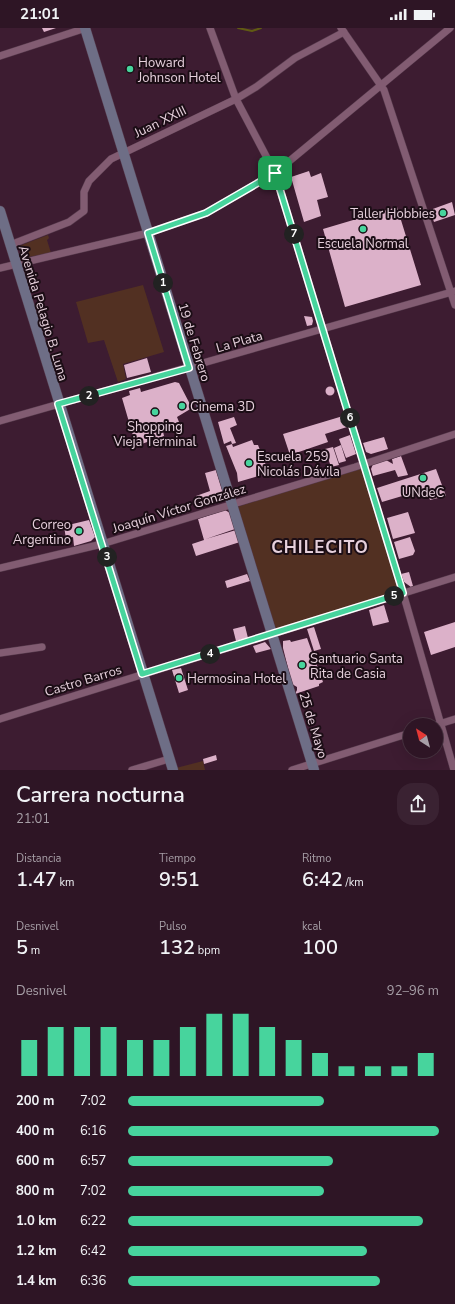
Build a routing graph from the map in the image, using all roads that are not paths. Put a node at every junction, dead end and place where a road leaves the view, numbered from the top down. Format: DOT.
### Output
graph roads {
  1 [pos="85,28"];
  2 [pos="210,28"];
  3 [pos="450,28"];
  4 [pos="343,30"];
  5 [pos="0,56"];
  6 [pos="380,84"];
  7 [pos="236,99"];
  8 [pos="125,152"];
  9 [pos="275,173"];
  10 [pos="0,211"];
  11 [pos="148,233"];
  12 [pos="10,244"];
  13 [pos="16,264"];
  14 [pos="0,268"];
  15 [pos="453,292"];
  16 [pos="455,305"];
  17 [pos="323,329"];
  18 [pos="189,368"];
  19 [pos="58,404"];
  20 [pos="0,421"];
  21 [pos="455,434"];
  22 [pos="364,464"];
  23 [pos="233,503"];
  24 [pos="102,544"];
  25 [pos="0,568"];
  26 [pos="455,577"];
  27 [pos="403,593"];
  28 [pos="273,634"];
  29 [pos="42,647"];
  30 [pos="0,653"];
  31 [pos="142,674"];
  32 [pos="436,718"];
  33 [pos="0,719"];
  34 [pos="455,719"];
  35 [pos="443,723"];
  36 [pos="403,735"];
  37 [pos="443,738"];
  38 [pos="169,759"];
  39 [pos="313,767"];
  40 [pos="132,770"];
  41 [pos="172,770"];
  42 [pos="292,770"];
  43 [pos="454,770"];
  1 -- 5 [label="street"];
  1 -- 8 [label="main road, 19 de Febrero"];
  2 -- 7 [label="street"];
  3 -- 6 [label="street"];
  4 -- 6 [label="street"];
  4 -- 7 [label="street, Juan XXIII"];
  6 -- 9 [label="street"];
  6 -- 15 [label="street"];
  7 -- 8 [label="street, Juan XXIII"];
  7 -- 9 [label="street"];
  8 -- 11 [label="main road, 19 de Febrero"];
  8 -- 12 [label="street, Juan XXIII"];
  9 -- 11 [label="street"];
  9 -- 17 [label="street"];
  10 -- 12 [label="main road, Avenida Pelagio B. Luna"];
  11 -- 13 [label="street"];
  11 -- 18 [label="main road, 19 de Febrero"];
  12 -- 13 [label="main road, Avenida Pelagio B. Luna"];
  13 -- 14 [label="street"];
  13 -- 19 [label="main road, Avenida Pelagio B. Luna"];
  15 -- 16 [label="street"];
  15 -- 17 [label="street, La Plata"];
  17 -- 18 [label="street, La Plata"];
  17 -- 22 [label="street"];
  18 -- 19 [label="street, La Plata"];
  18 -- 23 [label="main road, 19 de Febrero"];
  19 -- 20 [label="street, La Plata"];
  19 -- 24 [label="main road, Avenida Pelagio B. Luna"];
  21 -- 22 [label="street, Joaquín Víctor González"];
  22 -- 23 [label="street, Joaquín Víctor González"];
  22 -- 27 [label="street"];
  23 -- 24 [label="street, Joaquín Víctor González"];
  23 -- 28 [label="main road, 25 de Mayo"];
  24 -- 25 [label="street, Joaquín Víctor González"];
  24 -- 31 [label="main road, Avenida Pelagio B. Luna"];
  26 -- 27 [label="street, Castro Barros"];
  27 -- 28 [label="street, Castro Barros"];
  27 -- 32 [label="street"];
  28 -- 31 [label="street, Castro Barros"];
  28 -- 39 [label="main road, 25 de Mayo"];
  29 -- 30 [label="street"];
  31 -- 33 [label="street, Castro Barros"];
  31 -- 38 [label="main road, Avenida Pelagio B. Luna"];
  34 -- 35 [label="street"];
  36 -- 39 [label="street"];
  37 -- 43 [label="street"];
  38 -- 40 [label="street"];
  38 -- 41 [label="main road, Avenida Pelagio B. Luna"];
  39 -- 42 [label="street"];
}
